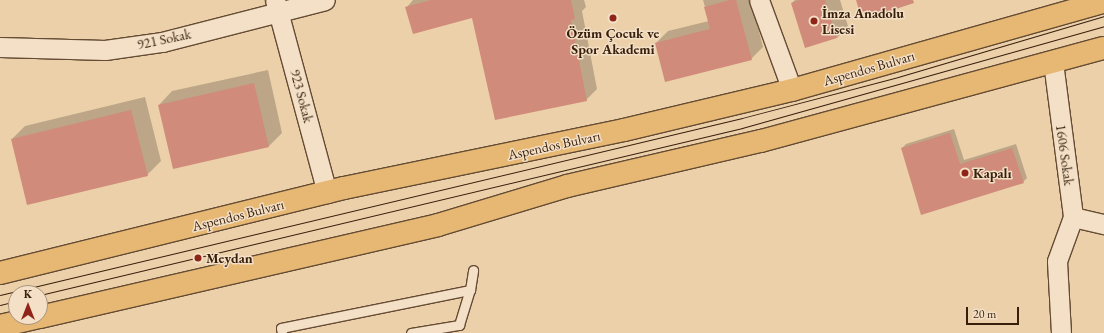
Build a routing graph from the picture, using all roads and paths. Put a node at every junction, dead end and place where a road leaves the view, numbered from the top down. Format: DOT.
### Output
graph roads {
  1 [pos="325,0"];
  2 [pos="759,0"];
  3 [pos="1104,2"];
  4 [pos="277,5"];
  5 [pos="0,48"];
  6 [pos="1104,48"];
  7 [pos="1053,62"];
  8 [pos="792,90"];
  9 [pos="327,193"];
  10 [pos="1073,217"];
  11 [pos="1104,224"];
  12 [pos="473,270"];
  13 [pos="0,273"];
  14 [pos="470,290"];
  15 [pos="48,315"];
  16 [pos="458,329"];
  17 [pos="282,333"];
  18 [pos="411,333"];
  19 [pos="1061,333"];
  1 -- 4 [label="street, 921 Sokak"];
  2 -- 8 [label="street"];
  3 -- 8 [label="main road, Aspendos Bulvarı"];
  4 -- 5 [label="street, 921 Sokak"];
  4 -- 9 [label="street, 923 Sokak"];
  6 -- 7 [label="main road"];
  7 -- 10 [label="street, 1606 Sokak"];
  7 -- 15 [label="main road"];
  8 -- 9 [label="main road, Aspendos Bulvarı"];
  9 -- 13 [label="main road, Aspendos Bulvarı"];
  10 -- 11 [label="street"];
  10 -- 19 [label="street"];
  12 -- 14 [label="lane"];
  14 -- 16 [label="lane"];
  14 -- 17 [label="lane"];
  16 -- 18 [label="lane"];
}
